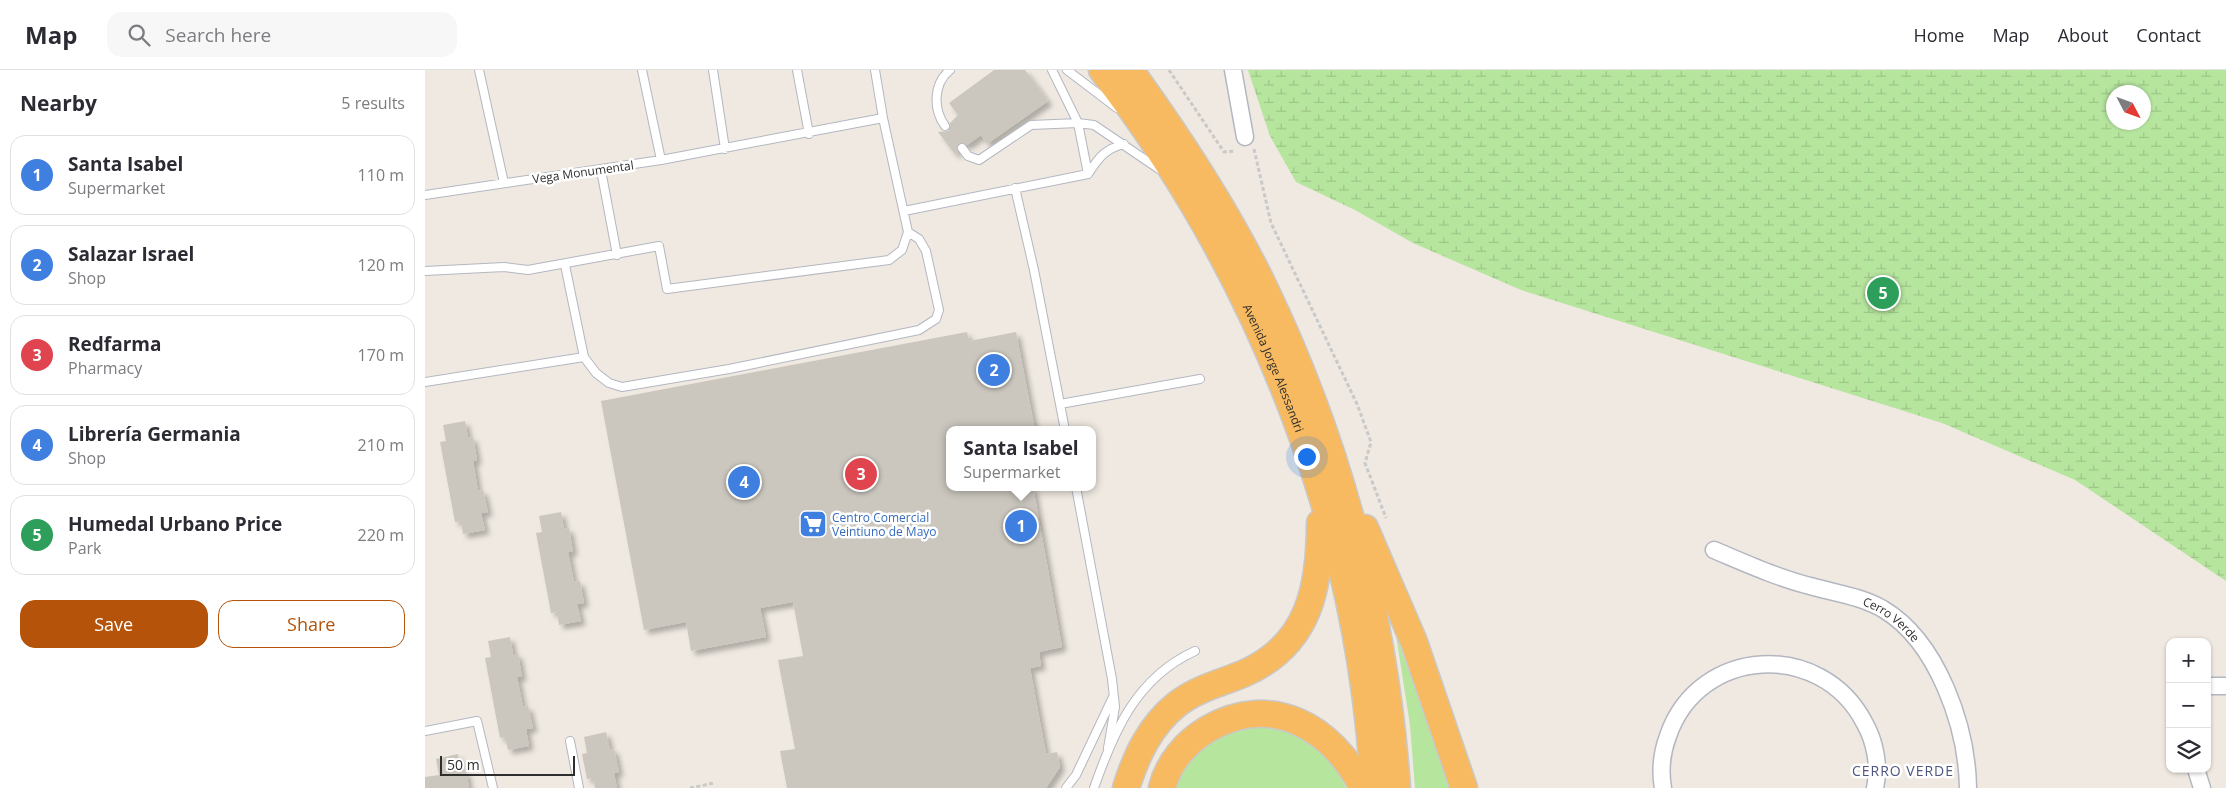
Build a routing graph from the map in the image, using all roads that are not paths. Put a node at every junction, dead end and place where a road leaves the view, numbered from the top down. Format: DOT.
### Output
graph roads {
  1 [pos="479,70"];
  2 [pos="642,70"];
  3 [pos="713,70"];
  4 [pos="797,70"];
  5 [pos="875,70"];
  6 [pos="950,70"];
  7 [pos="1052,70"];
  8 [pos="1067,70"];
  9 [pos="1103,70"];
  10 [pos="1130,70"];
  11 [pos="1233,70"];
  12 [pos="883,118"];
  13 [pos="1077,123"];
  14 [pos="945,126"];
  15 [pos="809,134"];
  16 [pos="1153,139"];
  17 [pos="1124,144"];
  18 [pos="1244,145"];
  19 [pos="962,148"];
  20 [pos="725,149"];
  21 [pos="661,160"];
  22 [pos="601,170"];
  23 [pos="1088,174"];
  24 [pos="504,183"];
  25 [pos="1015,188"];
  26 [pos="1187,193"];
  27 [pos="425,195"];
  28 [pos="904,211"];
  29 [pos="908,232"];
  30 [pos="617,255"];
  31 [pos="565,265"];
  32 [pos="425,271"];
  33 [pos="585,357"];
  34 [pos="1200,380"];
  35 [pos="425,382"];
  36 [pos="1060,404"];
  37 [pos="1064,426"];
  38 [pos="1328,481"];
  39 [pos="1077,491"];
  40 [pos="1714,550"];
  41 [pos="1195,651"];
  42 [pos="2211,686"];
  43 [pos="2226,686"];
  44 [pos="1114,695"];
  45 [pos="425,731"];
  46 [pos="570,741"];
  47 [pos="1108,748"];
  48 [pos="2197,773"];
  49 [pos="493,788"];
  50 [pos="579,788"];
  51 [pos="1066,788"];
  52 [pos="1094,788"];
  53 [pos="1125,788"];
  54 [pos="1161,788"];
  55 [pos="1363,788"];
  56 [pos="1375,788"];
  57 [pos="1397,788"];
  58 [pos="1464,788"];
  59 [pos="1663,788"];
  60 [pos="1875,788"];
  61 [pos="1968,788"];
  62 [pos="2202,788"];
  1 -- 24 [label="lane"];
  2 -- 21 [label="lane"];
  3 -- 20 [label="lane"];
  4 -- 15 [label="lane"];
  5 -- 12 [label="lane"];
  6 -- 14 [label="lane"];
  7 -- 13 [label="lane"];
  8 -- 16 [label="lane"];
  9 -- 16 [label="highway, Avenida Jorge Alessandri"];
  10 -- 38 [label="highway, Avenida Jorge Alessandri"];
  11 -- 18 [label="street"];
  12 -- 15 [label="lane, Vega Monumental"];
  12 -- 28 [label="lane"];
  13 -- 17 [label="lane"];
  13 -- 19 [label="lane"];
  13 -- 23 [label="lane"];
  15 -- 20 [label="lane, Vega Monumental"];
  16 -- 26 [label="highway, Avenida Jorge Alessandri"];
  17 -- 23 [label="lane"];
  17 -- 26 [label="lane"];
  20 -- 21 [label="lane, Vega Monumental"];
  21 -- 22 [label="lane, Vega Monumental"];
  22 -- 24 [label="lane, Vega Monumental"];
  22 -- 30 [label="lane"];
  23 -- 25 [label="lane"];
  24 -- 27 [label="lane, Vega Monumental"];
  25 -- 28 [label="lane"];
  25 -- 36 [label="lane"];
  26 -- 38 [label="highway, Avenida Jorge Alessandri"];
  28 -- 29 [label="lane"];
  29 -- 30 [label="lane"];
  29 -- 33 [label="lane"];
  30 -- 31 [label="lane"];
  31 -- 32 [label="lane"];
  31 -- 33 [label="lane"];
  33 -- 35 [label="lane"];
  34 -- 36 [label="lane"];
  36 -- 37 [label="lane"];
  38 -- 53 [label="highway"];
  38 -- 56 [label="highway, Avenida Jorge Alessandri"];
  38 -- 57 [label="highway, Avenida Jorge Alessandri"];
  38 -- 58 [label="highway"];
  39 -- 44 [label="lane"];
  40 -- 61 [label="street, Cerro Verde"];
  41 -- 47 [label="lane"];
  42 -- 43 [label="street"];
  44 -- 47 [label="lane"];
  44 -- 51 [label="lane"];
  45 -- 49 [label="lane"];
  46 -- 50 [label="lane"];
  47 -- 52 [label="lane"];
  48 -- 62 [label="street"];
  54 -- 55 [label="highway"];
  59 -- 60 [label="street"];
}
